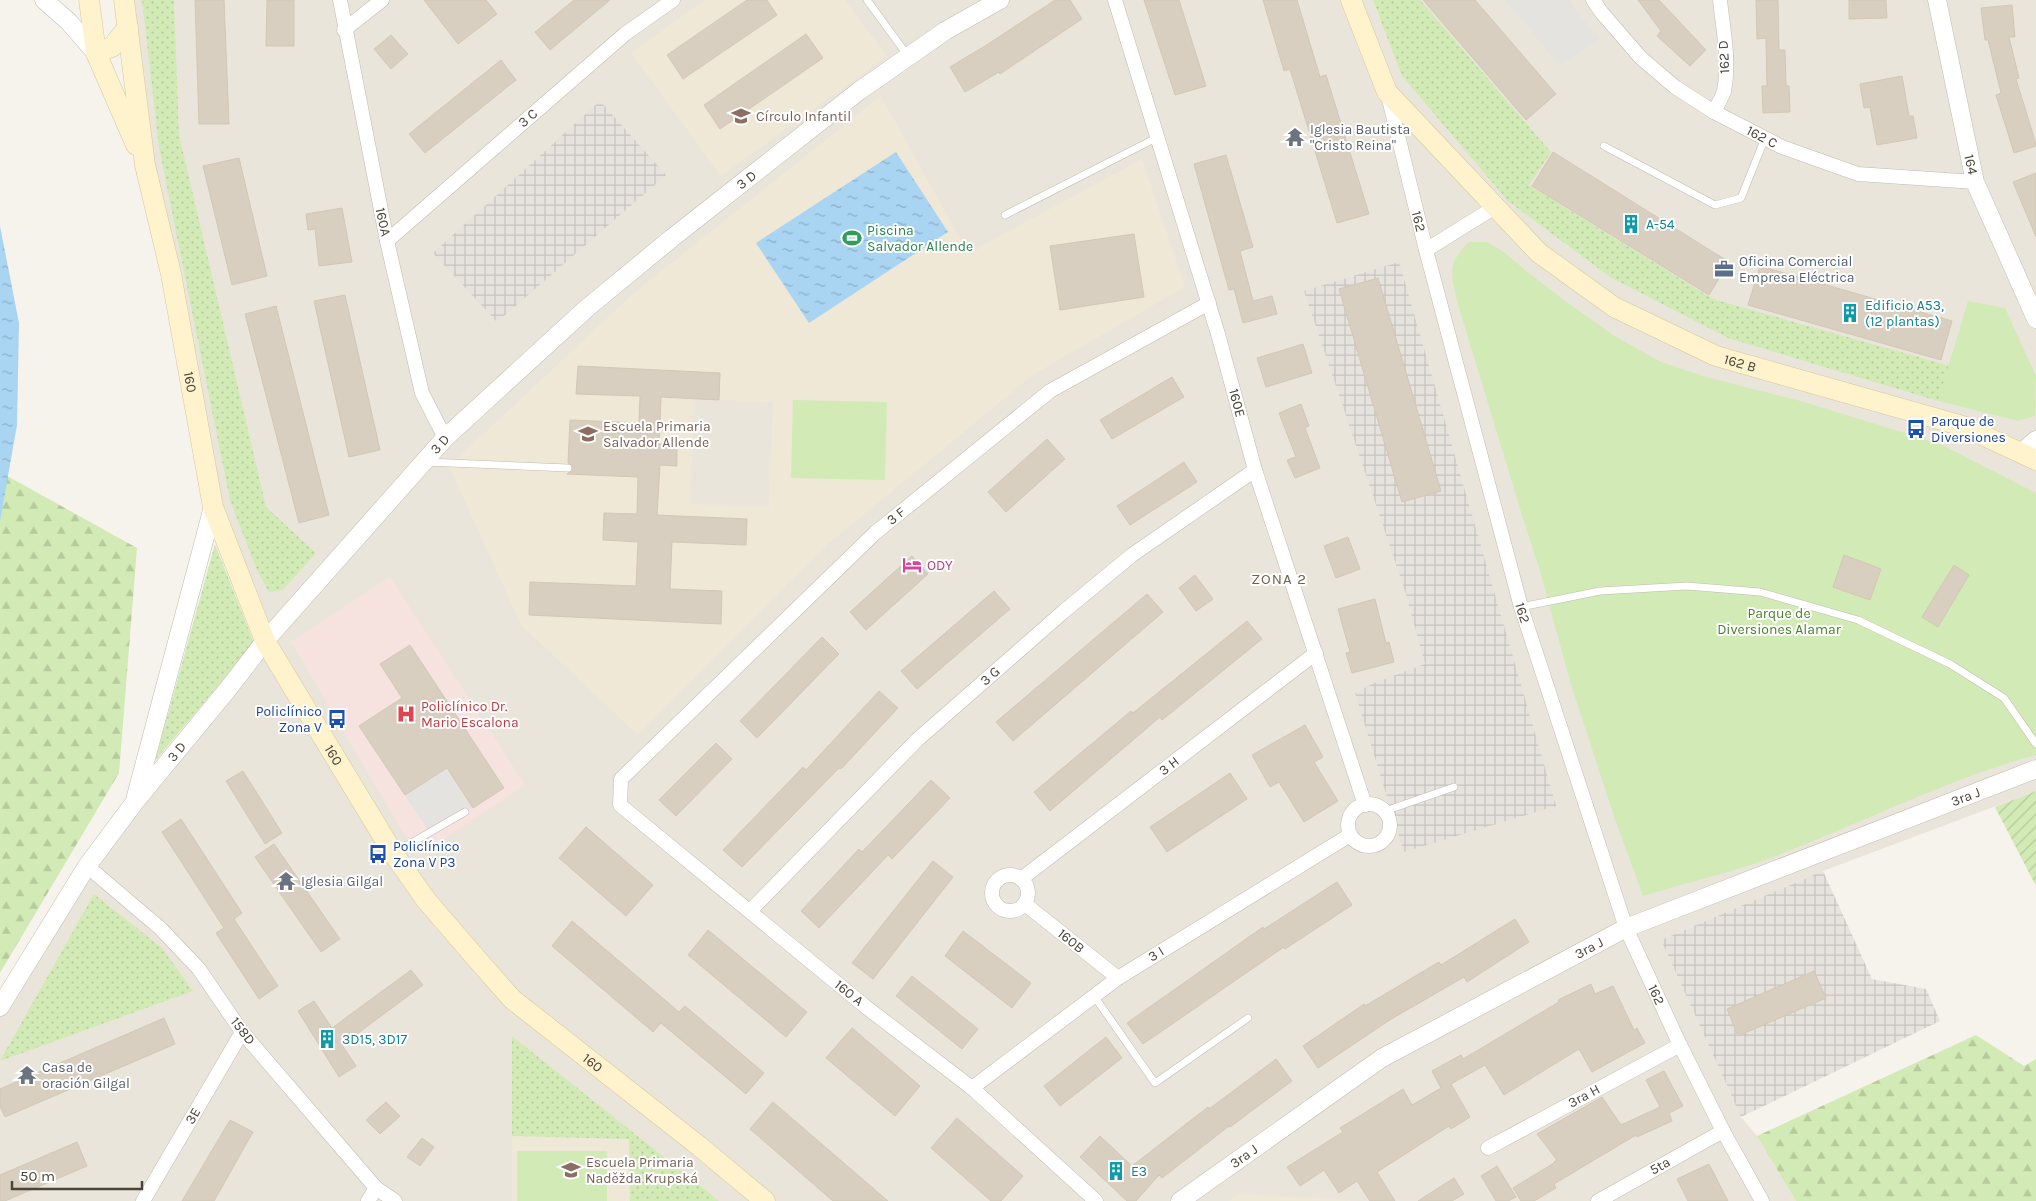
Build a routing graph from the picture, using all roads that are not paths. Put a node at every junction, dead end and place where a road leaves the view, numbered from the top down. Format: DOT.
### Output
graph roads {
  1 [pos="44,0"];
  2 [pos="89,0"];
  3 [pos="124,0"];
  4 [pos="340,0"];
  5 [pos="382,0"];
  6 [pos="673,0"];
  7 [pos="867,0"];
  8 [pos="1000,0"];
  9 [pos="1115,0"];
  10 [pos="1351,0"];
  11 [pos="1593,0"];
  12 [pos="1720,0"];
  13 [pos="1937,0"];
  14 [pos="128,26"];
  15 [pos="344,30"];
  16 [pos="96,53"];
  17 [pos="908,57"];
  18 [pos="1387,92"];
  19 [pos="1714,112"];
  20 [pos="1158,137"];
  21 [pos="1765,138"];
  22 [pos="1604,146"];
  23 [pos="145,165"];
  24 [pos="1975,182"];
  25 [pos="1495,207"];
  26 [pos="1005,215"];
  27 [pos="387,241"];
  28 [pos="1426,250"];
  29 [pos="1209,303"];
  30 [pos="2036,319"];
  31 [pos="445,438"];
  32 [pos="2031,451"];
  33 [pos="423,462"];
  34 [pos="568,468"];
  35 [pos="1256,470"];
  36 [pos="214,507"];
  37 [pos="1521,607"];
  38 [pos="265,640"];
  39 [pos="1316,653"];
  40 [pos="2036,744"];
  41 [pos="2036,770"];
  42 [pos="621,779"];
  43 [pos="1454,787"];
  44 [pos="134,803"];
  45 [pos="1365,805"];
  46 [pos="1384,811"];
  47 [pos="465,812"];
  48 [pos="1350,835"];
  49 [pos="393,853"];
  50 [pos="87,866"];
  51 [pos="1022,879"];
  52 [pos="1025,904"];
  53 [pos="750,911"];
  54 [pos="1626,928"];
  55 [pos="1118,978"];
  56 [pos="1094,996"];
  57 [pos="0,1007"];
  58 [pos="1248,1018"];
  59 [pos="242,1032"];
  60 [pos="1680,1045"];
  61 [pos="972,1088"];
  62 [pos="1723,1131"];
  63 [pos="1488,1148"];
  64 [pos="376,1188"];
  65 [pos="143,1201"];
  66 [pos="368,1201"];
  67 [pos="395,1201"];
  68 [pos="765,1201"];
  69 [pos="1096,1201"];
  70 [pos="1180,1201"];
  71 [pos="1598,1201"];
  72 [pos="1762,1201"];
  1 -- 16 [label="street"];
  2 -- 16 [label="main road, 160"];
  3 -- 14 [label="main road, 160"];
  4 -- 15 [label="street, 160A"];
  5 -- 15 [label="street"];
  6 -- 27 [label="street, 3 C"];
  7 -- 17 [label="lane"];
  8 -- 17 [label="street, 3 D"];
  9 -- 20 [label="street, 160E"];
  10 -- 18 [label="main road, 162"];
  11 -- 19 [label="street, 162 C"];
  12 -- 19 [label="street, 162 D"];
  13 -- 24 [label="street, 164"];
  14 -- 16 [label="main road"];
  14 -- 23 [label="main road, 160"];
  15 -- 27 [label="street, 160A"];
  16 -- 23 [label="main road, 160"];
  17 -- 31 [label="street, 3 D"];
  18 -- 25 [label="main road, 162 B"];
  18 -- 28 [label="street, 162"];
  19 -- 21 [label="street, 162 C"];
  20 -- 26 [label="lane"];
  20 -- 29 [label="street, 160E"];
  21 -- 22 [label="lane"];
  21 -- 24 [label="street, 162 C"];
  23 -- 36 [label="main road, 160"];
  24 -- 30 [label="street, 164"];
  25 -- 28 [label="street"];
  25 -- 32 [label="main road, 162 B"];
  27 -- 31 [label="street, 160A"];
  28 -- 37 [label="street, 162"];
  29 -- 35 [label="street, 160E"];
  29 -- 42 [label="street, 3 F"];
  31 -- 33 [label="street, 3 D"];
  33 -- 34 [label="lane"];
  33 -- 38 [label="street, 3 D"];
  35 -- 39 [label="street, 160E"];
  35 -- 53 [label="street, 3 G"];
  36 -- 38 [label="main road, 160"];
  36 -- 44 [label="street"];
  37 -- 40 [label="lane"];
  37 -- 54 [label="street, 162"];
  38 -- 44 [label="street, 3 D"];
  38 -- 49 [label="main road, 160"];
  39 -- 45 [label="street, 160E"];
  39 -- 51 [label="street, 3 H"];
  41 -- 54 [label="street, 3ra J"];
  42 -- 53 [label="street, 160 A"];
  43 -- 46 [label="lane"];
  44 -- 50 [label="street, 3 D"];
  45 -- 46 [label="street"];
  45 -- 48 [label="street"];
  46 -- 48 [label="street"];
  47 -- 49 [label="lane"];
  48 -- 55 [label="street, 3 I"];
  49 -- 68 [label="main road, 160"];
  50 -- 57 [label="street, 3 D"];
  50 -- 59 [label="street, 158D"];
  51 -- 52 [label="street"];
  51 -- 52 [label="street"];
  52 -- 55 [label="street, 160B"];
  53 -- 61 [label="street, 160 A"];
  54 -- 60 [label="street, 162"];
  54 -- 70 [label="street, 3ra J"];
  55 -- 56 [label="street, 3 I"];
  56 -- 58 [label="lane"];
  56 -- 61 [label="street, 3 I"];
  59 -- 64 [label="street, 158D"];
  59 -- 65 [label="street, 3E"];
  60 -- 62 [label="street, 162"];
  60 -- 63 [label="street, 3ra H"];
  61 -- 69 [label="street, 160 A"];
  62 -- 71 [label="street, 5ta"];
  62 -- 72 [label="street, 162"];
  64 -- 66 [label="street"];
  64 -- 67 [label="street, 158D"];
}
